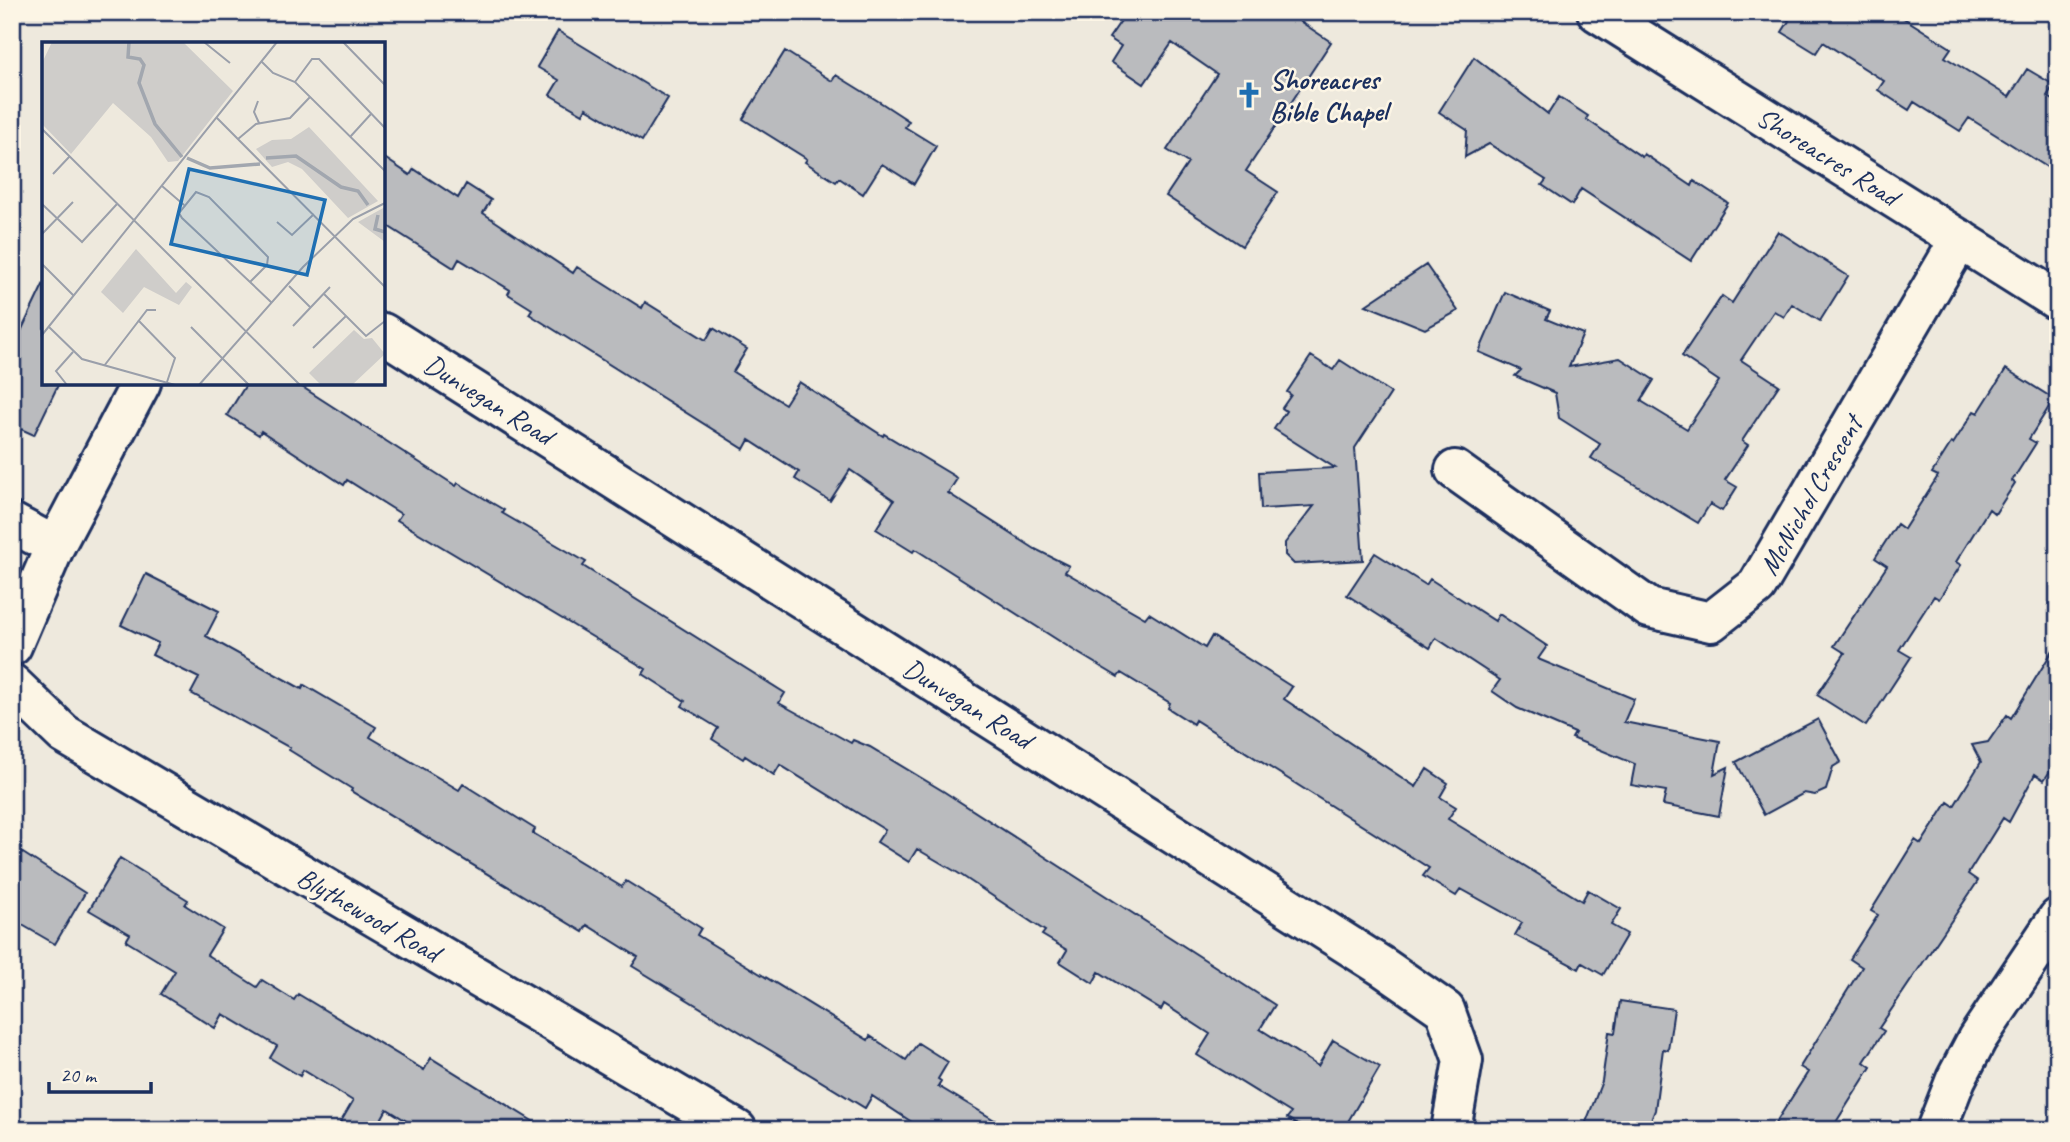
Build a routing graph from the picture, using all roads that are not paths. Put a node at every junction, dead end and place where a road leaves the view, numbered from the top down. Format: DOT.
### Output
graph roads {
  1 [pos="1597,12"];
  2 [pos="1960,239"];
  3 [pos="2058,301"];
  4 [pos="385,334"];
  5 [pos="140,385"];
  6 [pos="1455,470"];
  7 [pos="12,523"];
  8 [pos="55,546"];
  9 [pos="12,646"];
  10 [pos="12,684"];
  11 [pos="2058,918"];
  12 [pos="737,1130"];
  13 [pos="1451,1130"];
  14 [pos="1936,1130"];
  1 -- 2 [label="street, Shoreacres Road"];
  2 -- 3 [label="street, Shoreacres Road"];
  2 -- 6 [label="street, McNichol Crescent"];
  4 -- 13 [label="street, Dunvegan Road"];
  5 -- 8 [label="street"];
  7 -- 8 [label="street"];
  8 -- 9 [label="street"];
  10 -- 12 [label="street, Blythewood Road"];
  11 -- 14 [label="street"];
}
